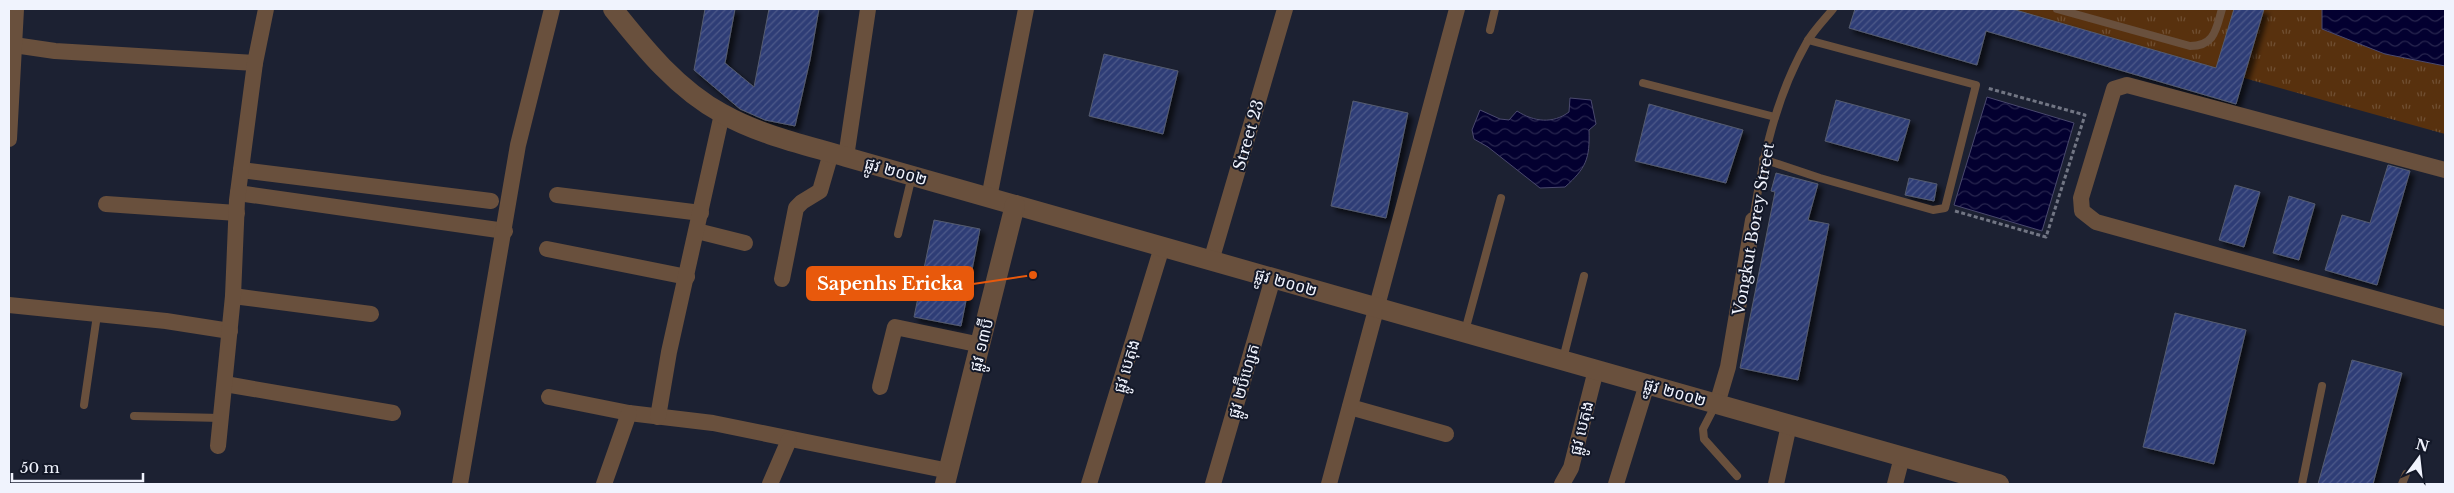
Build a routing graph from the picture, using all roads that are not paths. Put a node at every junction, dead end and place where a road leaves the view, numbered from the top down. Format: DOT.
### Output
graph roads {
  1 [pos="16,9"];
  2 [pos="266,9"];
  3 [pos="552,9"];
  4 [pos="613,9"];
  5 [pos="868,9"];
  6 [pos="1026,9"];
  7 [pos="1285,9"];
  8 [pos="1457,9"];
  9 [pos="1495,9"];
  10 [pos="1833,9"];
  11 [pos="2057,9"];
  12 [pos="2222,9"];
  13 [pos="1490,30"];
  14 [pos="1808,40"];
  15 [pos="14,45"];
  16 [pos="255,63"];
  17 [pos="1643,83"];
  18 [pos="10,98"];
  19 [pos="722,114"];
  20 [pos="1775,117"];
  21 [pos="9,140"];
  22 [pos="838,155"];
  23 [pos="1763,158"];
  24 [pos="241,170"];
  25 [pos="2445,170"];
  26 [pos="912,176"];
  27 [pos="238,193"];
  28 [pos="557,195"];
  29 [pos="989,198"];
  30 [pos="1501,198"];
  31 [pos="491,201"];
  32 [pos="106,204"];
  33 [pos="1015,205"];
  34 [pos="237,213"];
  35 [pos="701,213"];
  36 [pos="1753,220"];
  37 [pos="697,231"];
  38 [pos="505,232"];
  39 [pos="898,234"];
  40 [pos="745,243"];
  41 [pos="1162,247"];
  42 [pos="547,249"];
  43 [pos="1211,261"];
  44 [pos="1584,276"];
  45 [pos="687,277"];
  46 [pos="1273,278"];
  47 [pos="782,279"];
  48 [pos="233,296"];
  49 [pos="9,305"];
  50 [pos="1376,308"];
  51 [pos="371,314"];
  52 [pos="97,315"];
  53 [pos="2445,318"];
  54 [pos="230,331"];
  55 [pos="1465,333"];
  56 [pos="981,345"];
  57 [pos="1563,360"];
  58 [pos="1596,370"];
  59 [pos="225,384"];
  60 [pos="1647,384"];
  61 [pos="2322,386"];
  62 [pos="880,387"];
  63 [pos="549,397"];
  64 [pos="1716,404"];
  65 [pos="84,405"];
  66 [pos="1350,407"];
  67 [pos="393,413"];
  68 [pos="629,413"];
  69 [pos="134,416"];
  70 [pos="658,417"];
  71 [pos="221,418"];
  72 [pos="1790,425"];
  73 [pos="1446,434"];
  74 [pos="789,440"];
  75 [pos="218,446"];
  76 [pos="1902,457"];
  77 [pos="2406,474"];
  78 [pos="1737,476"];
  79 [pos="947,478"];
  80 [pos="460,484"];
  81 [pos="604,484"];
  82 [pos="770,484"];
  83 [pos="1089,484"];
  84 [pos="1214,484"];
  85 [pos="1329,484"];
  86 [pos="1562,484"];
  87 [pos="1616,484"];
  88 [pos="1776,484"];
  89 [pos="1895,484"];
  90 [pos="1999,484"];
  91 [pos="2302,484"];
  92 [pos="2402,484"];
  1 -- 15 [label="street"];
  2 -- 16 [label="street"];
  3 -- 38 [label="street"];
  4 -- 19 [label="street, ផ្លូវ ២០០២"];
  5 -- 22 [label="street"];
  6 -- 29 [label="street"];
  7 -- 43 [label="street, Street 23"];
  8 -- 50 [label="street"];
  9 -- 13 [label="lane"];
  10 -- 14 [label="lane, Vongkut Borey Street"];
  11 -- 12 [label="lane"];
  14 -- 20 [label="lane, Vongkut Borey Street"];
  14 -- 23 [label="lane"];
  15 -- 16 [label="street"];
  15 -- 18 [label="street"];
  16 -- 24 [label="street"];
  17 -- 20 [label="lane"];
  18 -- 21 [label="street"];
  19 -- 22 [label="street, ផ្លូវ ២០០២"];
  19 -- 35 [label="street"];
  20 -- 23 [label="lane, Vongkut Borey Street"];
  22 -- 26 [label="street, ផ្លូវ ២០០២"];
  22 -- 47 [label="street"];
  23 -- 36 [label="lane, Vongkut Borey Street"];
  24 -- 27 [label="street"];
  24 -- 31 [label="street"];
  25 -- 53 [label="street"];
  26 -- 29 [label="street, ផ្លូវ ២០០២"];
  26 -- 39 [label="lane"];
  27 -- 34 [label="street"];
  27 -- 38 [label="street"];
  28 -- 35 [label="street"];
  29 -- 33 [label="street, ផ្លូវ ២០០២"];
  30 -- 55 [label="lane"];
  32 -- 34 [label="street"];
  33 -- 41 [label="street, ផ្លូវ ២០០២"];
  33 -- 56 [label="street, ផ្លូវ ១៣ប៊ី"];
  34 -- 48 [label="street"];
  35 -- 37 [label="street"];
  36 -- 64 [label="street, Vongkut Borey Street"];
  37 -- 40 [label="street"];
  37 -- 45 [label="street"];
  38 -- 80 [label="street"];
  41 -- 43 [label="street, ផ្លូវ ២០០២"];
  41 -- 83 [label="street, ផ្លូវ បេតុង"];
  42 -- 45 [label="street"];
  43 -- 46 [label="street, ផ្លូវ ២០០២"];
  44 -- 57 [label="lane"];
  45 -- 70 [label="street"];
  46 -- 50 [label="street, ផ្លូវ ២០០២"];
  46 -- 84 [label="street, ផ្លូវ ២ប៊ីហ្សេត"];
  48 -- 51 [label="street"];
  48 -- 54 [label="street"];
  49 -- 52 [label="street"];
  50 -- 55 [label="street, ផ្លូវ ២០០២"];
  50 -- 66 [label="street"];
  52 -- 54 [label="street"];
  52 -- 65 [label="lane"];
  54 -- 59 [label="street"];
  55 -- 57 [label="street, ផ្លូវ ២០០២"];
  56 -- 62 [label="street"];
  56 -- 79 [label="street, ផ្លូវ ១៣ប៊ី"];
  57 -- 58 [label="street, ផ្លូវ ២០០២"];
  58 -- 60 [label="street, ផ្លូវ ២០០២"];
  58 -- 86 [label="street, ផ្លូវ បេតុង"];
  59 -- 67 [label="street"];
  59 -- 71 [label="street"];
  60 -- 64 [label="street, ផ្លូវ ២០០២"];
  60 -- 87 [label="street"];
  61 -- 91 [label="lane"];
  63 -- 68 [label="street"];
  64 -- 72 [label="street, ផ្លូវ ២០០២"];
  64 -- 78 [label="lane"];
  66 -- 73 [label="street"];
  66 -- 85 [label="street"];
  68 -- 70 [label="street"];
  68 -- 81 [label="street"];
  69 -- 71 [label="lane"];
  70 -- 74 [label="street"];
  71 -- 75 [label="street"];
  72 -- 76 [label="street, ផ្លូវ ២០០២"];
  72 -- 88 [label="street"];
  74 -- 79 [label="street"];
  74 -- 82 [label="street"];
  76 -- 89 [label="street"];
  76 -- 90 [label="street, ផ្លូវ ២០០២"];
  77 -- 92 [label="lane"];
}
